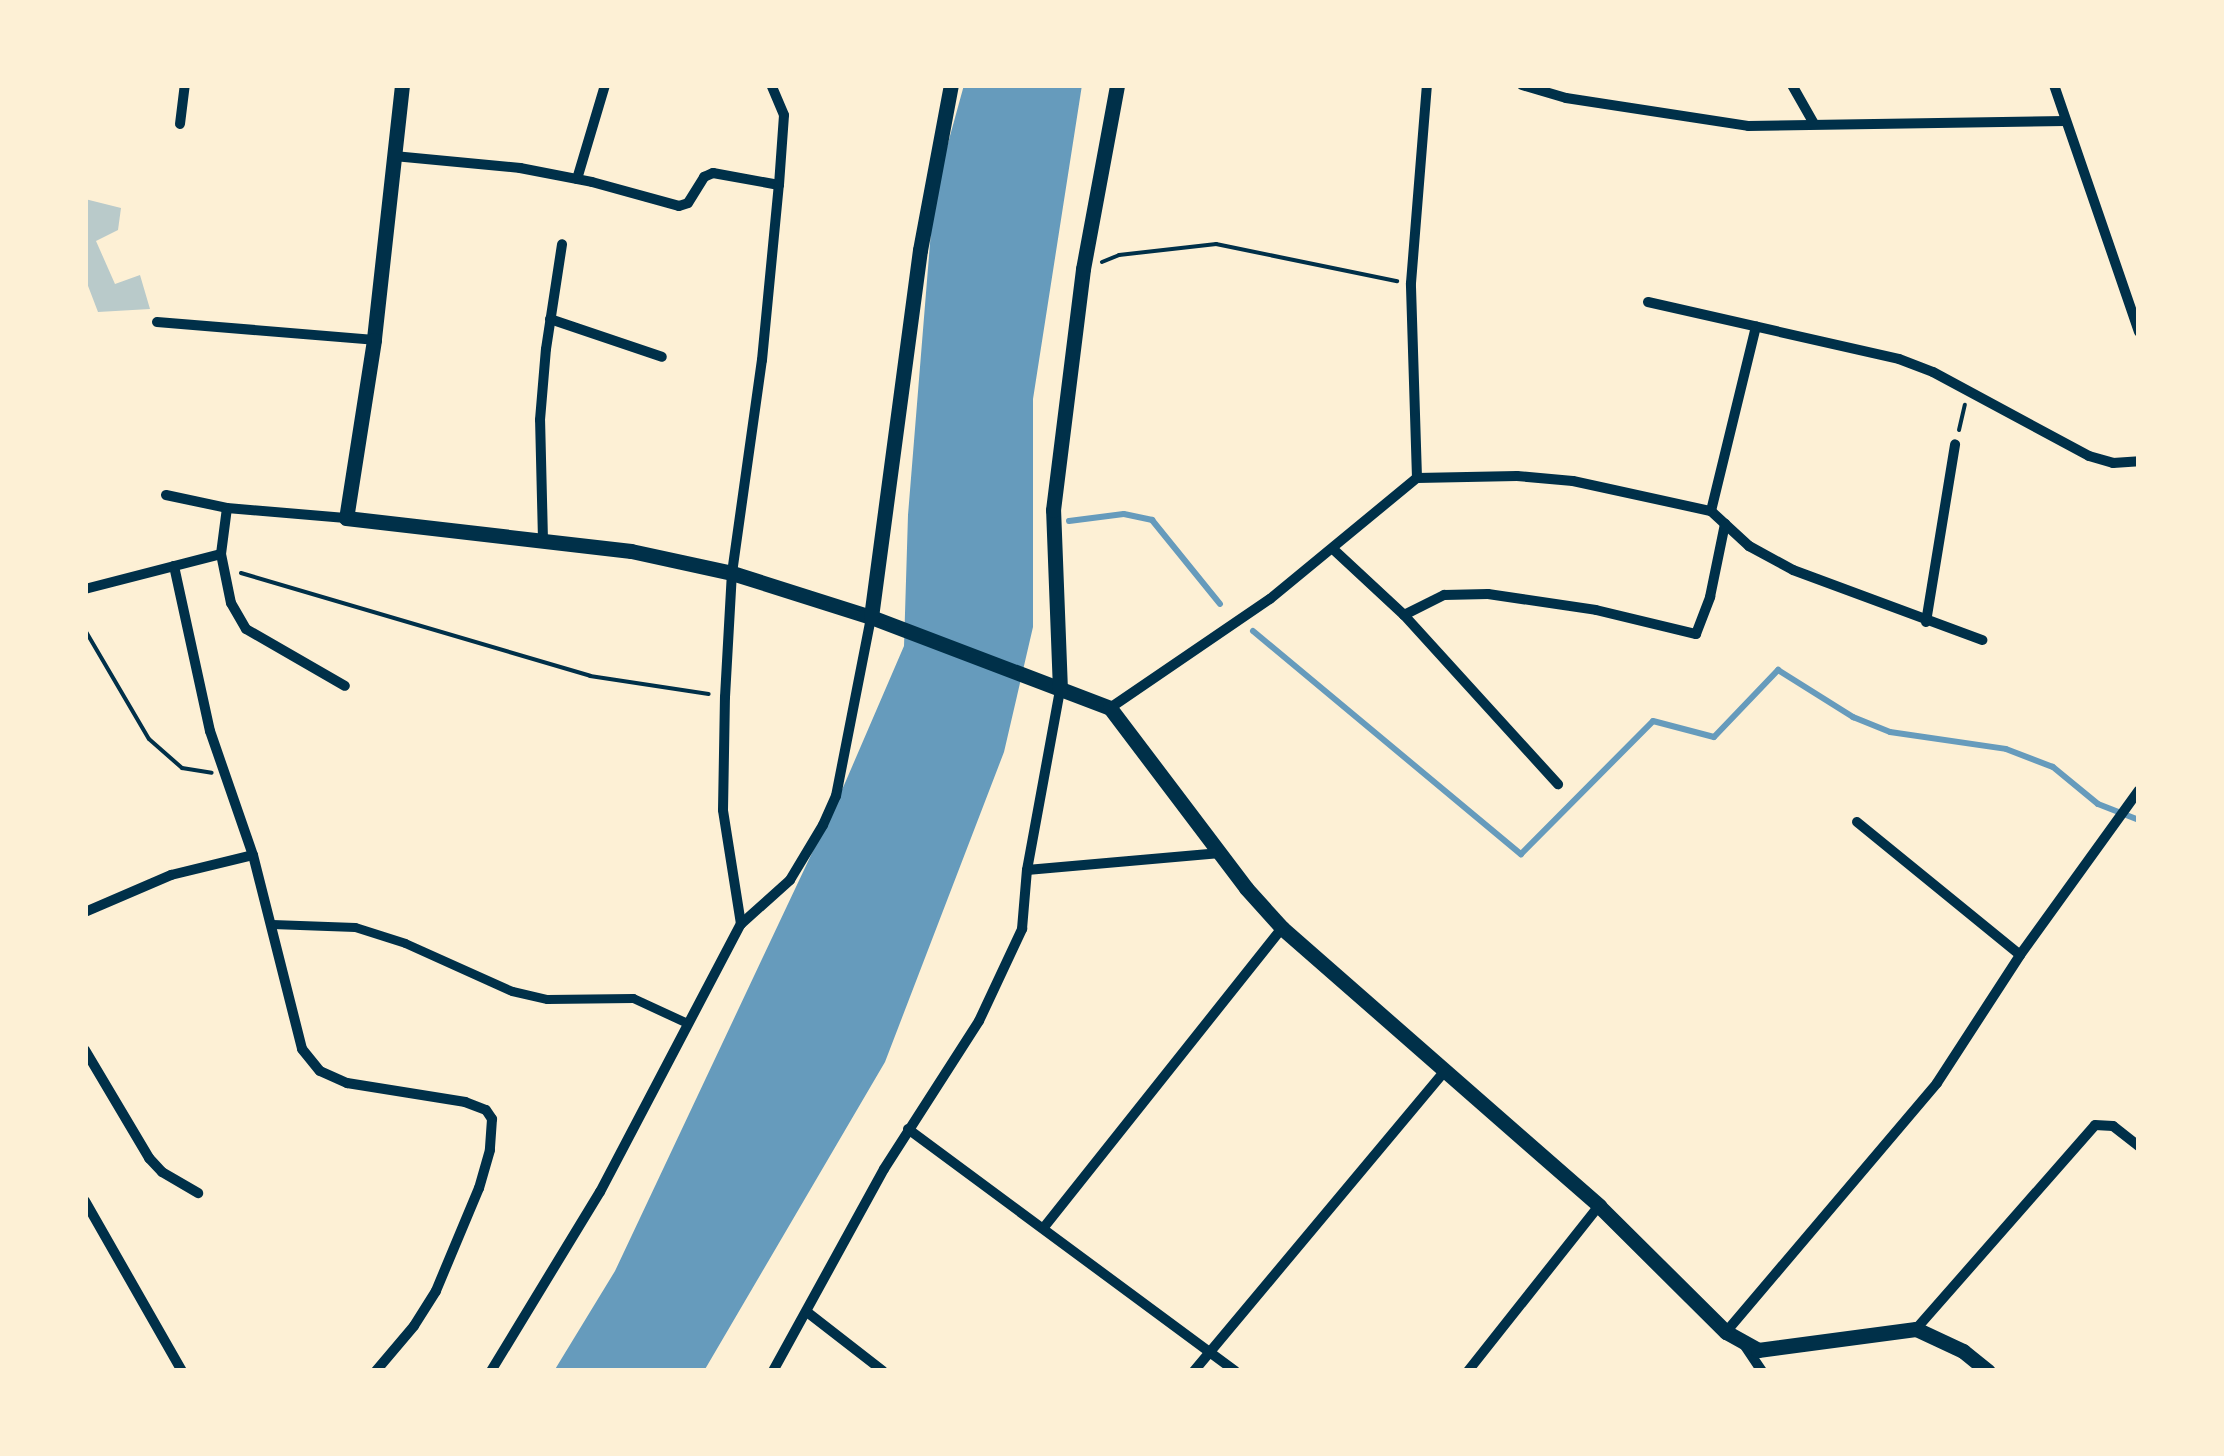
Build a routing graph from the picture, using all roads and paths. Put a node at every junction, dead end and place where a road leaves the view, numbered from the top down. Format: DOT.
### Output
graph roads {
  1 [pos="185,85"];
  2 [pos="402,85"];
  3 [pos="605,85"];
  4 [pos="771,85"];
  5 [pos="951,85"];
  6 [pos="1118,85"];
  7 [pos="1427,85"];
  8 [pos="1522,85"];
  9 [pos="1792,85"];
  10 [pos="2054,85"];
  11 [pos="2065,121"];
  12 [pos="1813,122"];
  13 [pos="180,124"];
  14 [pos="394,156"];
  15 [pos="576,178"];
  16 [pos="779,185"];
  17 [pos="562,244"];
  18 [pos="1083,269"];
  19 [pos="1411,284"];
  20 [pos="1648,302"];
  21 [pos="550,319"];
  22 [pos="156,322"];
  23 [pos="1756,326"];
  24 [pos="2139,332"];
  25 [pos="374,340"];
  26 [pos="662,357"];
  27 [pos="1969,390"];
  28 [pos="1955,444"];
  29 [pos="2139,461"];
  30 [pos="1417,478"];
  31 [pos="166,495"];
  32 [pos="227,508"];
  33 [pos="1711,511"];
  34 [pos="346,518"];
  35 [pos="1725,524"];
  36 [pos="543,540"];
  37 [pos="1333,550"];
  38 [pos="221,554"];
  39 [pos="174,566"];
  40 [pos="222,568"];
  41 [pos="732,573"];
  42 [pos="85,589"];
  43 [pos="1404,615"];
  44 [pos="870,617"];
  45 [pos="1926,622"];
  46 [pos="85,630"];
  47 [pos="1982,640"];
  48 [pos="344,686"];
  49 [pos="1052,688"];
  50 [pos="725,697"];
  51 [pos="1110,708"];
  52 [pos="224,775"];
  53 [pos="1558,784"];
  54 [pos="2133,797"];
  55 [pos="1857,822"];
  56 [pos="1220,852"];
  57 [pos="253,855"];
  58 [pos="1027,870"];
  59 [pos="85,912"];
  60 [pos="272,924"];
  61 [pos="741,924"];
  62 [pos="1282,928"];
  63 [pos="2020,956"];
  64 [pos="687,1023"];
  65 [pos="85,1050"];
  66 [pos="1445,1071"];
  67 [pos="908,1129"];
  68 [pos="2139,1146"];
  69 [pos="198,1193"];
  70 [pos="85,1201"];
  71 [pos="1599,1206"];
  72 [pos="1044,1226"];
  73 [pos="807,1312"];
  74 [pos="1916,1330"];
  75 [pos="1726,1332"];
  76 [pos="1745,1346"];
  77 [pos="1210,1352"];
  78 [pos="182,1371"];
  79 [pos="376,1371"];
  80 [pos="491,1371"];
  81 [pos="773,1371"];
  82 [pos="883,1371"];
  83 [pos="1194,1371"];
  84 [pos="1235,1371"];
  85 [pos="1468,1371"];
  86 [pos="1762,1371"];
  87 [pos="1988,1371"];
  1 -- 13 [label="street"];
  2 -- 14 [label="main road"];
  3 -- 15 [label="street"];
  4 -- 16 [label="street"];
  5 -- 44 [label="main road"];
  6 -- 18 [label="main road"];
  7 -- 19 [label="street"];
  8 -- 12 [label="street"];
  9 -- 12 [label="street"];
  10 -- 11 [label="street"];
  11 -- 12 [label="street"];
  11 -- 24 [label="street"];
  14 -- 15 [label="street"];
  14 -- 25 [label="main road"];
  15 -- 16 [label="street"];
  16 -- 41 [label="street"];
  17 -- 21 [label="street"];
  18 -- 19 [label="path"];
  18 -- 49 [label="main road"];
  19 -- 30 [label="street"];
  20 -- 23 [label="street"];
  21 -- 26 [label="street"];
  21 -- 36 [label="street"];
  22 -- 25 [label="street"];
  23 -- 27 [label="street"];
  23 -- 33 [label="street"];
  25 -- 34 [label="main road"];
  27 -- 28 [label="path"];
  27 -- 29 [label="street"];
  28 -- 45 [label="street"];
  30 -- 33 [label="street"];
  30 -- 37 [label="street"];
  31 -- 32 [label="street"];
  32 -- 34 [label="street"];
  32 -- 38 [label="street"];
  33 -- 35 [label="street"];
  34 -- 36 [label="main road"];
  35 -- 43 [label="street"];
  35 -- 45 [label="street"];
  36 -- 41 [label="main road"];
  37 -- 43 [label="street"];
  37 -- 51 [label="street"];
  38 -- 39 [label="street"];
  38 -- 40 [label="street"];
  39 -- 42 [label="street"];
  39 -- 52 [label="street"];
  40 -- 48 [label="street"];
  40 -- 50 [label="path"];
  41 -- 44 [label="main road"];
  41 -- 50 [label="street"];
  43 -- 53 [label="street"];
  44 -- 49 [label="main road"];
  44 -- 61 [label="street"];
  45 -- 47 [label="street"];
  46 -- 52 [label="path"];
  49 -- 51 [label="main road"];
  49 -- 58 [label="street"];
  50 -- 61 [label="street"];
  51 -- 56 [label="main road"];
  52 -- 57 [label="street"];
  54 -- 63 [label="street"];
  55 -- 63 [label="street"];
  56 -- 58 [label="street"];
  56 -- 62 [label="main road"];
  57 -- 59 [label="street"];
  57 -- 60 [label="street"];
  58 -- 67 [label="street"];
  60 -- 64 [label="street"];
  60 -- 79 [label="street"];
  61 -- 64 [label="street"];
  62 -- 66 [label="main road"];
  62 -- 72 [label="street"];
  63 -- 75 [label="street"];
  64 -- 80 [label="street"];
  65 -- 69 [label="street"];
  66 -- 71 [label="main road"];
  66 -- 77 [label="street"];
  67 -- 72 [label="street"];
  67 -- 73 [label="street"];
  68 -- 74 [label="street"];
  70 -- 78 [label="street"];
  71 -- 75 [label="main road"];
  71 -- 85 [label="street"];
  72 -- 77 [label="street"];
  73 -- 81 [label="street"];
  73 -- 82 [label="street"];
  74 -- 76 [label="main road"];
  74 -- 87 [label="main road"];
  75 -- 76 [label="main road"];
  76 -- 86 [label="street"];
  77 -- 83 [label="street"];
  77 -- 84 [label="street"];
}
